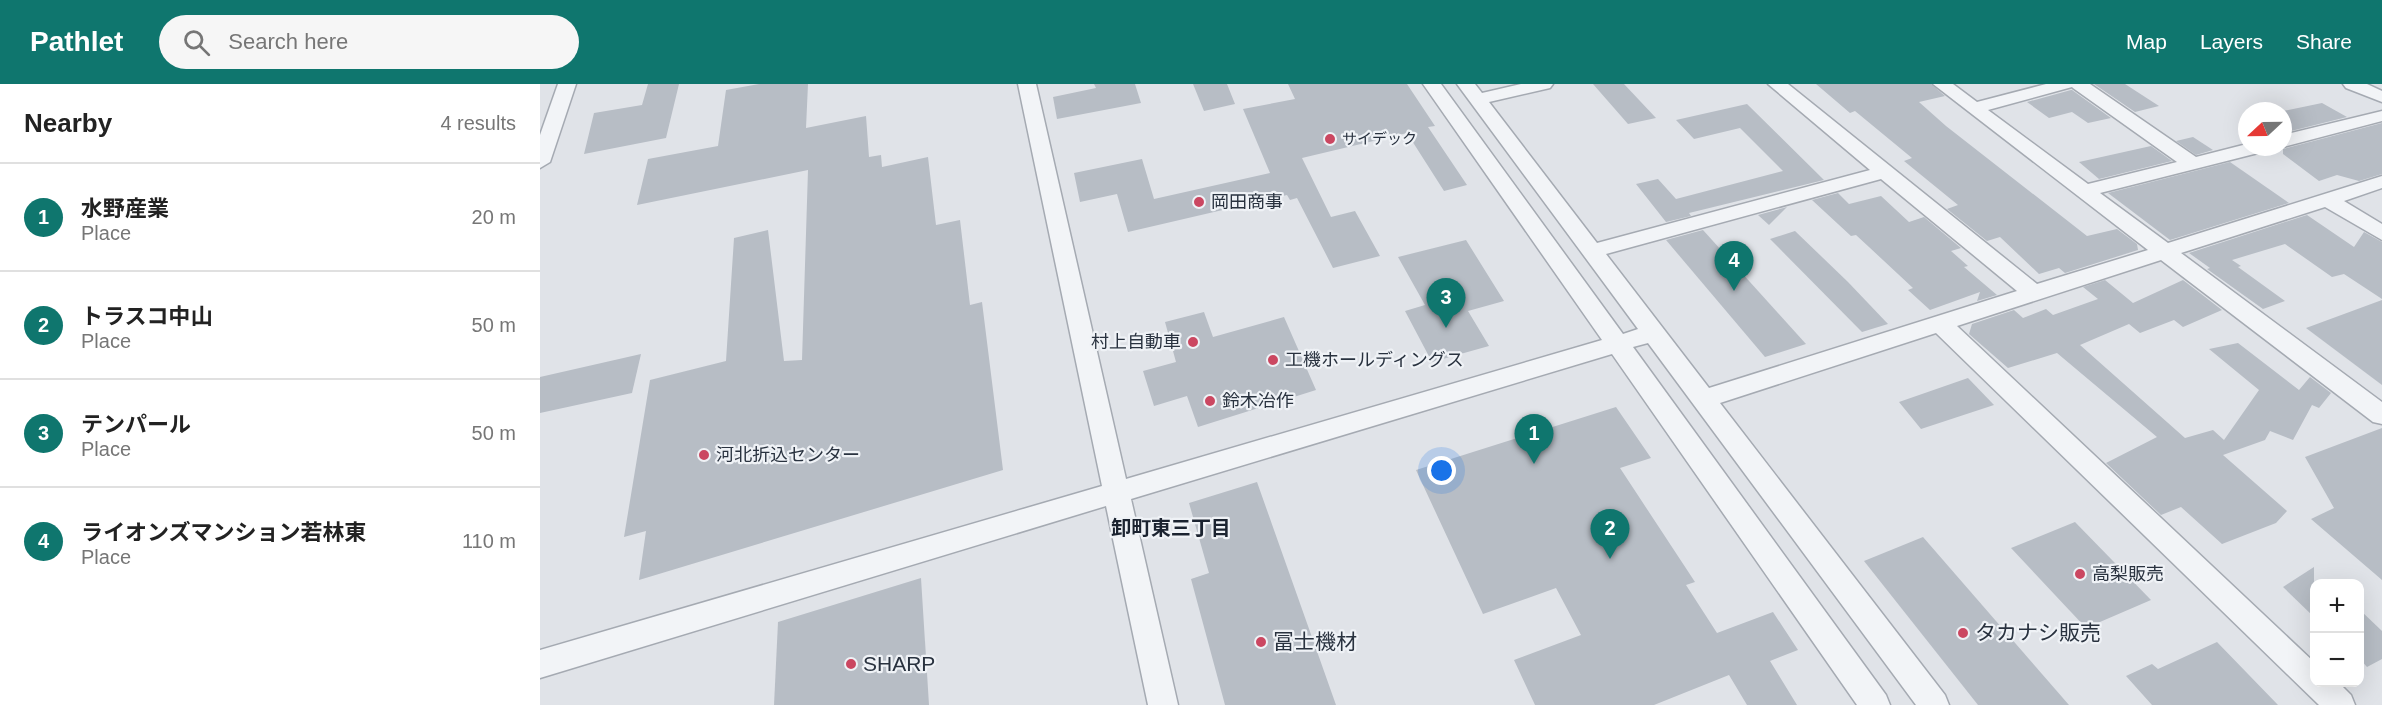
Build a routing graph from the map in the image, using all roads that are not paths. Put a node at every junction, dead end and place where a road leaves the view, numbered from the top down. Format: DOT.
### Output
graph roads {
  1 [pos="567,84"];
  2 [pos="1027,84"];
  3 [pos="1432,84"];
  4 [pos="1544,84"];
  5 [pos="1777,84"];
  6 [pos="1942,84"];
  7 [pos="2066,84"];
  8 [pos="2079,84"];
  9 [pos="2352,84"];
  10 [pos="1472,91"];
  11 [pos="2382,97"];
  12 [pos="1974,108"];
  13 [pos="2382,116"];
  14 [pos="2292,139"];
  15 [pos="2238,152"];
  16 [pos="540,162"];
  17 [pos="2193,164"];
  18 [pos="1884,172"];
  19 [pos="2382,182"];
  20 [pos="2084,191"];
  21 [pos="2328,200"];
  22 [pos="2382,233"];
  23 [pos="1592,250"];
  24 [pos="2166,253"];
  25 [pos="2035,294"];
  26 [pos="1941,324"];
  27 [pos="1653,333"];
  28 [pos="1617,344"];
  29 [pos="1703,399"];
  30 [pos="2382,416"];
  31 [pos="1119,494"];
  32 [pos="540,664"];
  33 [pos="2310,676"];
  34 [pos="2321,687"];
  35 [pos="1163,705"];
  36 [pos="1875,705"];
  37 [pos="1934,705"];
  38 [pos="2340,705"];
  1 -- 16 [label="street"];
  2 -- 31 [label="street"];
  3 -- 28 [label="street"];
  4 -- 10 [label="street"];
  5 -- 18 [label="street"];
  6 -- 12 [label="street"];
  7 -- 12 [label="street"];
  8 -- 17 [label="street"];
  9 -- 11 [label="street"];
  10 -- 23 [label="street"];
  12 -- 20 [label="street"];
  13 -- 14 [label="street"];
  15 -- 17 [label="street"];
  17 -- 20 [label="street"];
  18 -- 23 [label="street"];
  18 -- 25 [label="street"];
  19 -- 21 [label="street"];
  20 -- 24 [label="street"];
  21 -- 22 [label="street"];
  21 -- 24 [label="street"];
  23 -- 27 [label="street"];
  24 -- 25 [label="street"];
  24 -- 30 [label="street"];
  25 -- 26 [label="street"];
  26 -- 29 [label="street"];
  26 -- 33 [label="street"];
  27 -- 28 [label="street"];
  27 -- 29 [label="street"];
  28 -- 31 [label="street"];
  28 -- 36 [label="street"];
  29 -- 37 [label="street"];
  31 -- 32 [label="street"];
  31 -- 35 [label="street"];
  34 -- 38 [label="street"];
}
